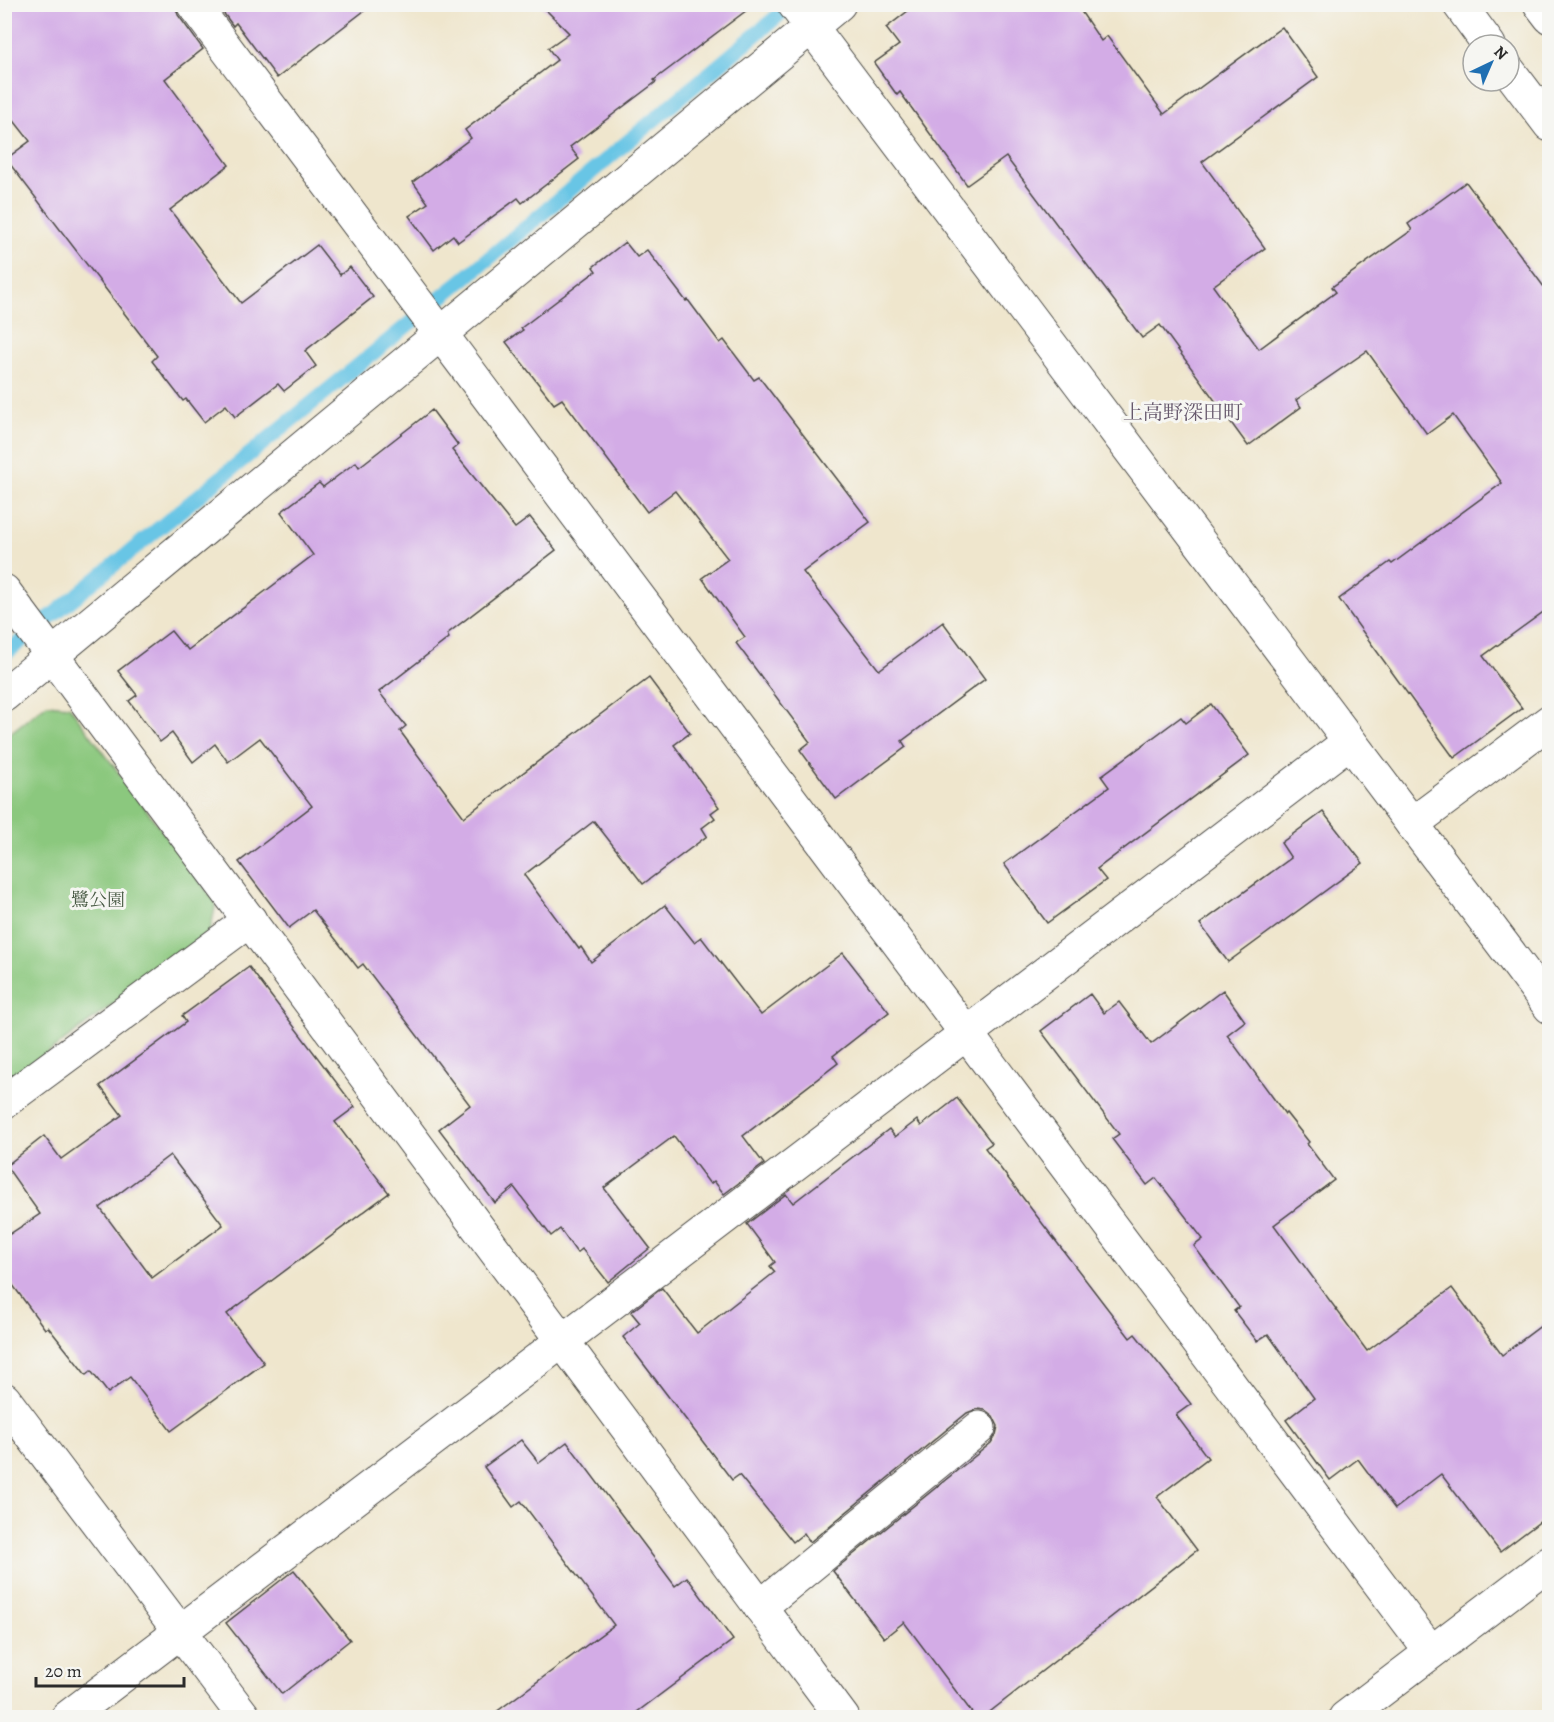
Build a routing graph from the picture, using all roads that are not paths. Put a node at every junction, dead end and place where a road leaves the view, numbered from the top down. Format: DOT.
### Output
graph roads {
  1 [pos="193,4"];
  2 [pos="839,4"];
  3 [pos="1459,4"];
  4 [pos="1540,4"];
  5 [pos="802,16"];
  6 [pos="1550,17"];
  7 [pos="1480,33"];
  8 [pos="1521,87"];
  9 [pos="1550,125"];
  10 [pos="441,334"];
  11 [pos="4,591"];
  12 [pos="52,655"];
  13 [pos="4,695"];
  14 [pos="1550,721"];
  15 [pos="1349,742"];
  16 [pos="1412,824"];
  17 [pos="250,920"];
  18 [pos="1550,1006"];
  19 [pos="966,1033"];
  20 [pos="4,1102"];
  21 [pos="563,1340"];
  22 [pos="4,1399"];
  23 [pos="979,1428"];
  24 [pos="1550,1562"];
  25 [pos="760,1607"];
  26 [pos="180,1631"];
  27 [pos="1431,1652"];
  28 [pos="67,1718"];
  29 [pos="245,1718"];
  30 [pos="843,1718"];
  31 [pos="1346,1718"];
  1 -- 10 [label="street"];
  2 -- 5 [label="street"];
  3 -- 7 [label="street"];
  4 -- 6 [label="street"];
  5 -- 10 [label="street"];
  5 -- 15 [label="street"];
  8 -- 9 [label="street"];
  10 -- 12 [label="street"];
  10 -- 19 [label="street"];
  11 -- 12 [label="street"];
  12 -- 13 [label="street"];
  12 -- 17 [label="street"];
  14 -- 16 [label="street"];
  15 -- 16 [label="street"];
  15 -- 19 [label="street"];
  16 -- 18 [label="street"];
  17 -- 20 [label="street"];
  17 -- 21 [label="street"];
  19 -- 21 [label="street"];
  19 -- 27 [label="street"];
  21 -- 25 [label="street"];
  21 -- 26 [label="street"];
  22 -- 26 [label="street"];
  23 -- 25 [label="street"];
  24 -- 27 [label="street"];
  25 -- 30 [label="street"];
  26 -- 28 [label="street"];
  26 -- 29 [label="street"];
  27 -- 31 [label="street"];
}
